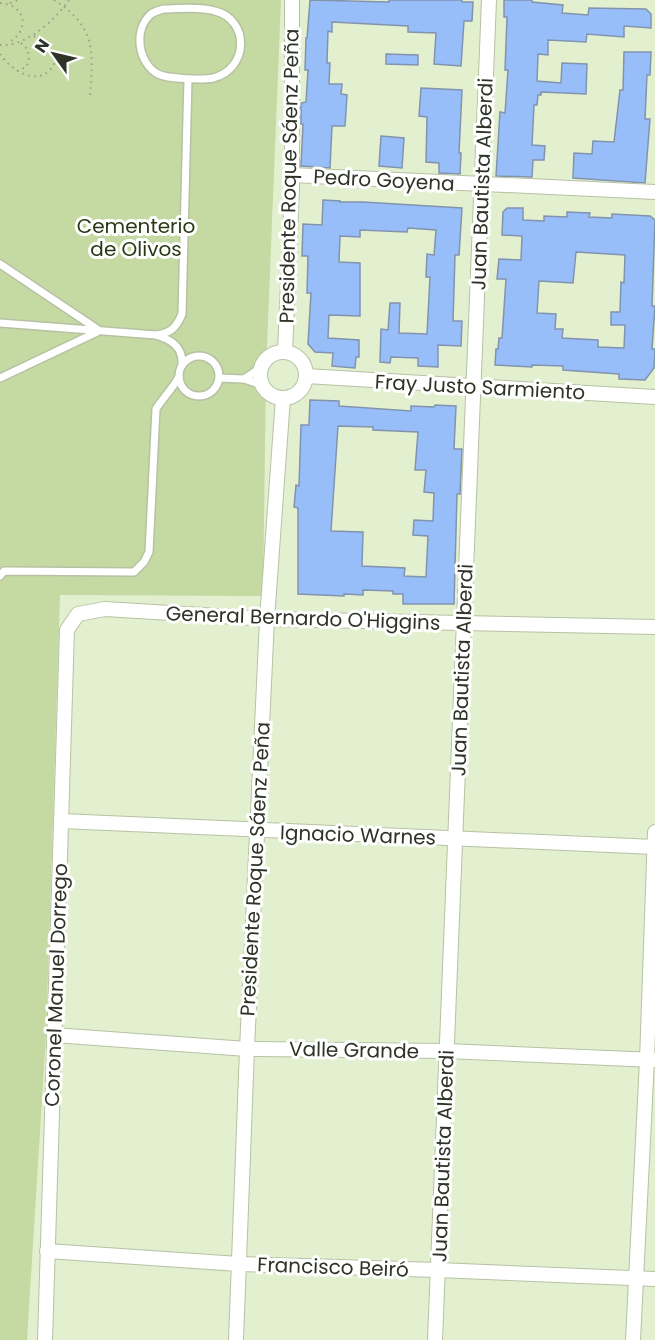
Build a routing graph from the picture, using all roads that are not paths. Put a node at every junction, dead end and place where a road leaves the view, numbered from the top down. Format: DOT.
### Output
graph roads {
  1 [pos="292,0"];
  2 [pos="489,0"];
  3 [pos="188,78"];
  4 [pos="292,175"];
  5 [pos="482,185"];
  6 [pos="655,192"];
  7 [pos="0,264"];
  8 [pos="0,323"];
  9 [pos="99,331"];
  10 [pos="156,335"];
  11 [pos="285,352"];
  12 [pos="182,364"];
  13 [pos="262,367"];
  14 [pos="306,376"];
  15 [pos="179,377"];
  16 [pos="0,378"];
  17 [pos="219,378"];
  18 [pos="244,379"];
  19 [pos="262,385"];
  20 [pos="474,386"];
  21 [pos="655,397"];
  22 [pos="283,398"];
  23 [pos="0,576"];
  24 [pos="267,620"];
  25 [pos="464,625"];
  26 [pos="655,627"];
  27 [pos="67,630"];
  28 [pos="61,820"];
  29 [pos="257,831"];
  30 [pos="655,832"];
  31 [pos="456,838"];
  32 [pos="655,847"];
  33 [pos="54,1035"];
  34 [pos="247,1049"];
  35 [pos="447,1051"];
  36 [pos="651,1060"];
  37 [pos="47,1251"];
  38 [pos="239,1264"];
  39 [pos="438,1270"];
  40 [pos="637,1278"];
  41 [pos="655,1279"];
  42 [pos="45,1340"];
  43 [pos="236,1340"];
  44 [pos="435,1340"];
  45 [pos="633,1340"];
  1 -- 4 [label="street, Presidente Roque Sáenz Peña"];
  2 -- 5 [label="street, Juan Bautista Alberdi"];
  3 -- 3 [label="lane"];
  3 -- 10 [label="lane"];
  4 -- 5 [label="street, Pedro Goyena"];
  4 -- 11 [label="street, Presidente Roque Sáenz Peña"];
  5 -- 6 [label="street, Pedro Goyena"];
  5 -- 20 [label="street, Juan Bautista Alberdi"];
  7 -- 9 [label="lane"];
  8 -- 9 [label="lane"];
  9 -- 10 [label="lane"];
  9 -- 16 [label="lane"];
  10 -- 12 [label="lane"];
  11 -- 13 [label="street"];
  11 -- 14 [label="street"];
  12 -- 15 [label="lane"];
  12 -- 17 [label="lane"];
  13 -- 18 [label="lane"];
  13 -- 19 [label="street"];
  14 -- 20 [label="street, Fray Justo Sarmiento"];
  14 -- 22 [label="street"];
  15 -- 17 [label="lane"];
  15 -- 23 [label="lane"];
  17 -- 18 [label="lane"];
  18 -- 19 [label="lane"];
  19 -- 22 [label="street"];
  20 -- 21 [label="street, Fray Justo Sarmiento"];
  20 -- 25 [label="street, Juan Bautista Alberdi"];
  22 -- 24 [label="street, Presidente Roque Sáenz Peña"];
  24 -- 25 [label="street, General Bernardo O'Higgins"];
  24 -- 27 [label="street, General Bernardo O'Higgins"];
  24 -- 29 [label="street, Presidente Roque Sáenz Peña"];
  25 -- 26 [label="street, General Bernardo O'Higgins"];
  25 -- 31 [label="street, Juan Bautista Alberdi"];
  27 -- 28 [label="street, Coronel Manuel Dorrego"];
  28 -- 29 [label="street, Ignacio Warnes"];
  28 -- 33 [label="street, Coronel Manuel Dorrego"];
  29 -- 31 [label="street, Ignacio Warnes"];
  29 -- 34 [label="street, Presidente Roque Sáenz Peña"];
  30 -- 32 [label="street"];
  31 -- 32 [label="street, Ignacio Warnes"];
  31 -- 35 [label="street, Juan Bautista Alberdi"];
  32 -- 36 [label="street"];
  33 -- 34 [label="street, Valle Grande"];
  33 -- 37 [label="street, Coronel Manuel Dorrego"];
  34 -- 35 [label="street, Valle Grande"];
  34 -- 38 [label="street, Presidente Roque Sáenz Peña"];
  35 -- 36 [label="street, Valle Grande"];
  35 -- 39 [label="street, Juan Bautista Alberdi"];
  36 -- 40 [label="street"];
  37 -- 38 [label="street, Francisco Beiró"];
  37 -- 42 [label="street, Coronel Manuel Dorrego"];
  38 -- 39 [label="street, Francisco Beiró"];
  38 -- 43 [label="street, Presidente Roque Sáenz Peña"];
  39 -- 40 [label="street, Francisco Beiró"];
  39 -- 44 [label="street, Juan Bautista Alberdi"];
  40 -- 41 [label="street, Francisco Beiró"];
  40 -- 45 [label="street"];
}
